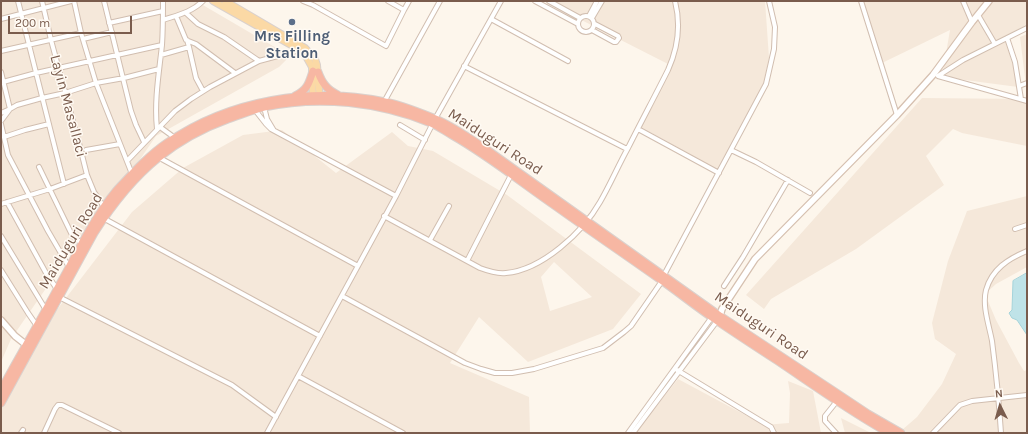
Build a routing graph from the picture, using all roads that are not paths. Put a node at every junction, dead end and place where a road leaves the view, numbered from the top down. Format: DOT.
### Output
graph roads {
  1 [pos="18,1"];
  2 [pos="42,1"];
  3 [pos="72,1"];
  4 [pos="104,1"];
  5 [pos="163,1"];
  6 [pos="203,1"];
  7 [pos="213,1"];
  8 [pos="225,1"];
  9 [pos="303,1"];
  10 [pos="388,1"];
  11 [pos="409,1"];
  12 [pos="440,1"];
  13 [pos="501,1"];
  14 [pos="535,1"];
  15 [pos="549,1"];
  16 [pos="597,1"];
  17 [pos="602,1"];
  18 [pos="681,1"];
  19 [pos="769,1"];
  20 [pos="861,1"];
  21 [pos="963,1"];
  22 [pos="990,1"];
  23 [pos="675,2"];
  24 [pos="314,3"];
  25 [pos="557,6"];
  26 [pos="596,7"];
  27 [pos="43,8"];
  28 [pos="404,10"];
  29 [pos="163,11"];
  30 [pos="554,11"];
  31 [pos="21,13"];
  32 [pos="186,13"];
  33 [pos="978,14"];
  34 [pos="176,16"];
  35 [pos="590,17"];
  36 [pos="580,18"];
  37 [pos="1,19"];
  38 [pos="491,19"];
  39 [pos="163,20"];
  40 [pos="972,22"];
  41 [pos="109,23"];
  42 [pos="578,24"];
  43 [pos="594,24"];
  44 [pos="1027,28"];
  45 [pos="592,30"];
  46 [pos="112,32"];
  47 [pos="81,33"];
  48 [pos="1007,38"];
  49 [pos="83,39"];
  50 [pos="51,40"];
  51 [pos="187,40"];
  52 [pos="290,41"];
  53 [pos="995,44"];
  54 [pos="29,45"];
  55 [pos="162,45"];
  56 [pos="189,48"];
  57 [pos="300,50"];
  58 [pos="1,51"];
  59 [pos="118,54"];
  60 [pos="161,55"];
  61 [pos="90,61"];
  62 [pos="259,61"];
  63 [pos="568,61"];
  64 [pos="464,66"];
  65 [pos="58,69"];
  66 [pos="159,69"];
  67 [pos="1,72"];
  68 [pos="315,72"];
  69 [pos="36,73"];
  70 [pos="236,73"];
  71 [pos="936,75"];
  72 [pos="124,78"];
  73 [pos="4,82"];
  74 [pos="96,83"];
  75 [pos="1027,83"];
  76 [pos="1019,86"];
  77 [pos="203,92"];
  78 [pos="65,93"];
  79 [pos="292,97"];
  80 [pos="342,97"];
  81 [pos="42,98"];
  82 [pos="316,99"];
  83 [pos="1021,99"];
  84 [pos="1027,101"];
  85 [pos="384,102"];
  86 [pos="264,107"];
  87 [pos="10,109"];
  88 [pos="256,110"];
  89 [pos="1,113"];
  90 [pos="897,115"];
  91 [pos="1,121"];
  92 [pos="434,121"];
  93 [pos="1,124"];
  94 [pos="49,124"];
  95 [pos="400,125"];
  96 [pos="158,128"];
  97 [pos="638,129"];
  98 [pos="275,131"];
  99 [pos="4,137"];
  100 [pos="175,138"];
  101 [pos="424,140"];
  102 [pos="144,142"];
  103 [pos="120,144"];
  104 [pos="627,149"];
  105 [pos="86,150"];
  106 [pos="731,150"];
  107 [pos="158,157"];
  108 [pos="127,160"];
  109 [pos="39,167"];
  110 [pos="719,173"];
  111 [pos="132,174"];
  112 [pos="87,175"];
  113 [pos="511,175"];
  114 [pos="788,180"];
  115 [pos="64,184"];
  116 [pos="50,189"];
  117 [pos="810,193"];
  118 [pos="29,195"];
  119 [pos="396,196"];
  120 [pos="7,202"];
  121 [pos="1,204"];
  122 [pos="449,206"];
  123 [pos="104,207"];
  124 [pos="384,216"];
  125 [pos="101,217"];
  126 [pos="585,224"];
  127 [pos="1027,225"];
  128 [pos="1015,229"];
  129 [pos="1,236"];
  130 [pos="430,240"];
  131 [pos="82,244"];
  132 [pos="1027,251"];
  133 [pos="467,261"];
  134 [pos="358,266"];
  135 [pos="69,267"];
  136 [pos="1,270"];
  137 [pos="663,278"];
  138 [pos="724,286"];
  139 [pos="58,293"];
  140 [pos="342,296"];
  141 [pos="46,310"];
  142 [pos="718,315"];
  143 [pos="1,320"];
  144 [pos="37,326"];
  145 [pos="320,336"];
  146 [pos="28,346"];
  147 [pos="677,370"];
  148 [pos="298,376"];
  149 [pos="1,390"];
  150 [pos="1027,395"];
  151 [pos="999,398"];
  152 [pos="838,401"];
  153 [pos="1,404"];
  154 [pos="276,417"];
  155 [pos="44,433"];
  156 [pos="119,433"];
  157 [pos="267,433"];
  158 [pos="403,433"];
  159 [pos="628,433"];
  160 [pos="633,433"];
  161 [pos="774,433"];
  162 [pos="836,433"];
  163 [pos="889,433"];
  164 [pos="901,433"];
  165 [pos="934,433"];
  166 [pos="1001,433"];
  1 -- 31 [label="street"];
  2 -- 27 [label="street, Layin Masallaci"];
  3 -- 27 [label="street"];
  3 -- 47 [label="street"];
  4 -- 41 [label="street"];
  5 -- 29 [label="street"];
  6 -- 32 [label="street"];
  7 -- 52 [label="main road"];
  8 -- 52 [label="main road"];
  9 -- 24 [label="street"];
  10 -- 28 [label="street"];
  11 -- 28 [label="street"];
  12 -- 85 [label="street"];
  13 -- 38 [label="street"];
  14 -- 30 [label="street"];
  15 -- 25 [label="street"];
  16 -- 26 [label="street"];
  17 -- 26 [label="street"];
  18 -- 23 [label="street"];
  19 -- 106 [label="street"];
  20 -- 90 [label="street"];
  21 -- 40 [label="street"];
  22 -- 33 [label="street"];
  23 -- 97 [label="street"];
  24 -- 28 [label="street"];
  25 -- 30 [label="street"];
  25 -- 36 [label="street"];
  26 -- 35 [label="street"];
  27 -- 31 [label="street"];
  27 -- 50 [label="street, Layin Masallaci"];
  29 -- 39 [label="street"];
  29 -- 41 [label="street"];
  30 -- 42 [label="street"];
  31 -- 37 [label="street"];
  31 -- 54 [label="street"];
  32 -- 34 [label="street"];
  32 -- 62 [label="street"];
  33 -- 40 [label="street"];
  33 -- 53 [label="street"];
  34 -- 39 [label="street"];
  34 -- 51 [label="street"];
  35 -- 36 [label="street"];
  35 -- 43 [label="street"];
  36 -- 42 [label="street"];
  38 -- 63 [label="street"];
  38 -- 64 [label="street"];
  39 -- 55 [label="street"];
  40 -- 71 [label="street"];
  41 -- 46 [label="street"];
  42 -- 45 [label="street"];
  43 -- 45 [label="street"];
  43 -- 45 [label="street"];
  44 -- 48 [label="street"];
  46 -- 49 [label="street"];
  46 -- 59 [label="street"];
  47 -- 49 [label="street"];
  47 -- 50 [label="street"];
  48 -- 53 [label="street"];
  48 -- 76 [label="street"];
  49 -- 61 [label="street"];
  50 -- 54 [label="street"];
  50 -- 65 [label="street, Layin Masallaci"];
  51 -- 56 [label="street"];
  51 -- 70 [label="street"];
  52 -- 57 [label="main road"];
  52 -- 68 [label="main road"];
  53 -- 71 [label="street"];
  54 -- 58 [label="street"];
  54 -- 69 [label="street"];
  55 -- 59 [label="street"];
  55 -- 60 [label="street"];
  56 -- 60 [label="street"];
  56 -- 77 [label="street"];
  57 -- 62 [label="street"];
  57 -- 68 [label="main road"];
  59 -- 61 [label="street"];
  59 -- 72 [label="street"];
  60 -- 66 [label="street"];
  61 -- 65 [label="street"];
  61 -- 74 [label="street"];
  62 -- 70 [label="street"];
  64 -- 92 [label="street"];
  64 -- 104 [label="street"];
  65 -- 69 [label="street"];
  65 -- 78 [label="street, Layin Masallaci"];
  66 -- 72 [label="street"];
  66 -- 96 [label="street"];
  67 -- 73 [label="street"];
  68 -- 79 [label="highway"];
  68 -- 80 [label="highway"];
  68 -- 82 [label="main road"];
  69 -- 73 [label="street"];
  69 -- 81 [label="street"];
  70 -- 77 [label="street"];
  71 -- 83 [label="street"];
  71 -- 90 [label="street"];
  72 -- 74 [label="street"];
  72 -- 102 [label="street"];
  73 -- 87 [label="street"];
  74 -- 78 [label="street"];
  74 -- 103 [label="street"];
  75 -- 76 [label="street"];
  76 -- 83 [label="street"];
  77 -- 96 [label="street"];
  78 -- 81 [label="street"];
  78 -- 112 [label="street, Layin Masallaci"];
  79 -- 82 [label="highway, Maiduguri Road"];
  79 -- 100 [label="highway, Maiduguri Road"];
  80 -- 82 [label="highway, Maiduguri Road"];
  80 -- 85 [label="highway, Maiduguri Road"];
  81 -- 87 [label="street"];
  81 -- 94 [label="street"];
  82 -- 86 [label="highway, Maiduguri Road"];
  82 -- 92 [label="highway, Maiduguri Road"];
  83 -- 84 [label="street"];
  85 -- 92 [label="highway, Maiduguri Road"];
  86 -- 88 [label="highway, Maiduguri Road"];
  86 -- 98 [label="street"];
  87 -- 89 [label="street"];
  87 -- 91 [label="street"];
  88 -- 98 [label="street"];
  88 -- 107 [label="highway, Maiduguri Road"];
  90 -- 142 [label="street"];
  92 -- 101 [label="street"];
  92 -- 113 [label="highway, Maiduguri Road"];
  92 -- 126 [label="highway, Maiduguri Road"];
  93 -- 99 [label="street"];
  94 -- 99 [label="street"];
  94 -- 115 [label="street"];
  95 -- 101 [label="street"];
  96 -- 100 [label="street"];
  96 -- 102 [label="street"];
  97 -- 104 [label="street"];
  97 -- 110 [label="street"];
  98 -- 119 [label="street"];
  99 -- 118 [label="street"];
  100 -- 111 [label="highway, Maiduguri Road"];
  101 -- 119 [label="street"];
  102 -- 108 [label="street"];
  103 -- 105 [label="street"];
  103 -- 108 [label="street"];
  104 -- 126 [label="street"];
  106 -- 110 [label="street"];
  106 -- 114 [label="street"];
  107 -- 125 [label="highway, Maiduguri Road"];
  107 -- 134 [label="street"];
  108 -- 111 [label="street"];
  109 -- 116 [label="street"];
  110 -- 137 [label="street"];
  111 -- 123 [label="highway, Maiduguri Road"];
  112 -- 115 [label="street"];
  112 -- 123 [label="street, Layin Masallaci"];
  113 -- 126 [label="highway, Maiduguri Road"];
  113 -- 133 [label="street"];
  114 -- 117 [label="street"];
  114 -- 138 [label="street"];
  115 -- 116 [label="street"];
  116 -- 118 [label="street"];
  116 -- 131 [label="street"];
  118 -- 120 [label="street"];
  118 -- 135 [label="street"];
  119 -- 124 [label="street"];
  120 -- 121 [label="street"];
  120 -- 139 [label="street"];
  122 -- 130 [label="street"];
  123 -- 125 [label="highway, Maiduguri Road"];
  124 -- 130 [label="street"];
  124 -- 134 [label="street"];
  125 -- 131 [label="highway, Maiduguri Road"];
  125 -- 139 [label="highway, Maiduguri Road"];
  125 -- 145 [label="street"];
  126 -- 133 [label="street"];
  126 -- 137 [label="highway, Maiduguri Road"];
  127 -- 128 [label="street"];
  129 -- 141 [label="street"];
  130 -- 133 [label="street"];
  131 -- 135 [label="highway, Maiduguri Road"];
  132 -- 151 [label="street"];
  134 -- 140 [label="street"];
  135 -- 139 [label="highway, Maiduguri Road"];
  136 -- 144 [label="street"];
  137 -- 140 [label="street"];
  137 -- 142 [label="highway, Maiduguri Road"];
  139 -- 141 [label="highway, Maiduguri Road"];
  139 -- 146 [label="highway, Maiduguri Road"];
  139 -- 154 [label="street"];
  140 -- 145 [label="street"];
  141 -- 144 [label="highway, Maiduguri Road"];
  142 -- 147 [label="street"];
  142 -- 152 [label="highway, Maiduguri Road"];
  142 -- 164 [label="highway, Maiduguri Road"];
  143 -- 146 [label="street"];
  144 -- 146 [label="highway, Maiduguri Road"];
  145 -- 148 [label="street"];
  146 -- 149 [label="highway, Maiduguri Road"];
  146 -- 153 [label="highway, Maiduguri Road"];
  147 -- 159 [label="street"];
  147 -- 160 [label="street"];
  147 -- 161 [label="street"];
  148 -- 154 [label="street"];
  148 -- 158 [label="street"];
  150 -- 151 [label="street"];
  151 -- 165 [label="street"];
  151 -- 166 [label="street"];
  152 -- 162 [label="street"];
  152 -- 163 [label="highway, Maiduguri Road"];
  154 -- 157 [label="street"];
  155 -- 156 [label="street"];
}
